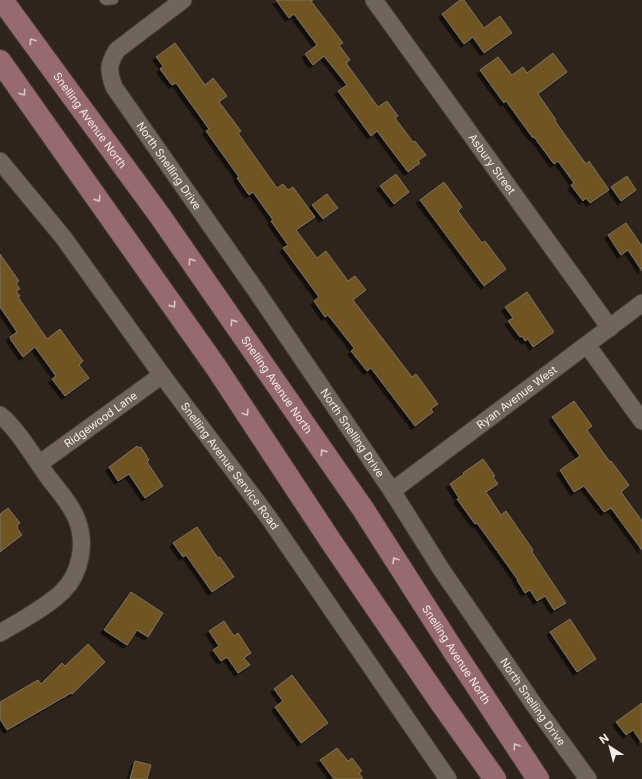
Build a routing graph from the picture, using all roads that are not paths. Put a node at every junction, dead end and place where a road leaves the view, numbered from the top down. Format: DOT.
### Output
graph roads {
  1 [pos="2,0"];
  2 [pos="104,0"];
  3 [pos="114,0"];
  4 [pos="183,0"];
  5 [pos="374,0"];
  6 [pos="0,61"];
  7 [pos="0,161"];
  8 [pos="642,304"];
  9 [pos="610,328"];
  10 [pos="587,345"];
  11 [pos="162,375"];
  12 [pos="0,415"];
  13 [pos="642,421"];
  14 [pos="39,464"];
  15 [pos="392,491"];
  16 [pos="0,633"];
  17 [pos="448,779"];
  18 [pos="495,779"];
  19 [pos="538,779"];
  20 [pos="588,779"];
  19 -- 1 [label="main road, Snelling Avenue North, one-way"];
  2 -- 3 [label="lane"];
  4 -- 15 [label="street, North Snelling Drive"];
  5 -- 9 [label="street, Asbury Street"];
  6 -- 18 [label="main road, one-way"];
  7 -- 11 [label="street, Snelling Avenue Service Road"];
  8 -- 9 [label="street, Ryan Avenue West"];
  9 -- 10 [label="street, Ryan Avenue West"];
  10 -- 13 [label="street"];
  10 -- 15 [label="street, Ryan Avenue West"];
  11 -- 14 [label="street, Ridgewood Lane"];
  11 -- 17 [label="street, Snelling Avenue Service Road"];
  12 -- 14 [label="street"];
  14 -- 16 [label="street"];
  15 -- 20 [label="street, North Snelling Drive"];
}
